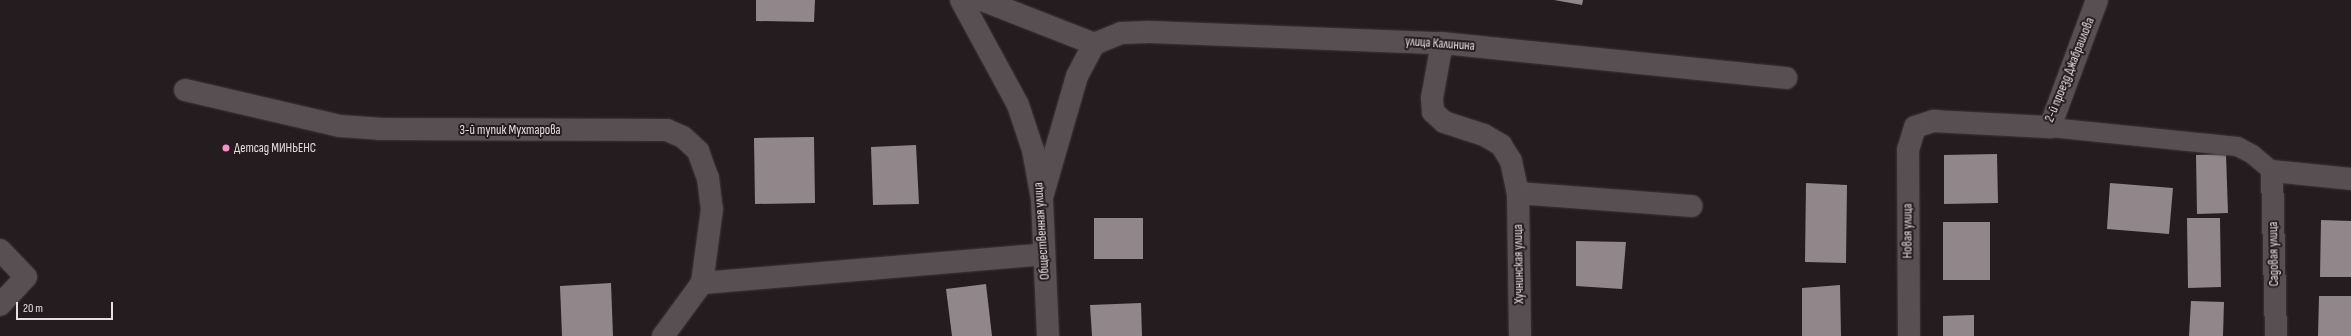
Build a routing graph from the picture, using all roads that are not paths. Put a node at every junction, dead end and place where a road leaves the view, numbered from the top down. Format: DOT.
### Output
graph roads {
  1 [pos="961,0"];
  2 [pos="982,0"];
  3 [pos="2097,0"];
  4 [pos="1442,43"];
  5 [pos="1094,44"];
  6 [pos="1786,78"];
  7 [pos="185,90"];
  8 [pos="1916,127"];
  9 [pos="2050,127"];
  10 [pos="2272,172"];
  11 [pos="2351,178"];
  12 [pos="1518,193"];
  13 [pos="1042,199"];
  14 [pos="1692,206"];
  15 [pos="0,250"];
  16 [pos="1044,254"];
  17 [pos="702,283"];
  18 [pos="0,305"];
  19 [pos="663,336"];
  20 [pos="1048,336"];
  21 [pos="1520,336"];
  22 [pos="1909,336"];
  23 [pos="2276,336"];
  1 -- 13 [label="street, Общественная улица"];
  2 -- 5 [label="street"];
  3 -- 9 [label="street, 2-й проезд Джабраилова"];
  4 -- 5 [label="street, улица Калинина"];
  4 -- 6 [label="street, улица Калинина"];
  4 -- 12 [label="street, Хучнинская улица"];
  5 -- 13 [label="street"];
  7 -- 17 [label="street, 3-й тупик Мухтарова"];
  8 -- 9 [label="street, 2-й проезд Джабраилова"];
  8 -- 22 [label="street, Новая улица"];
  9 -- 10 [label="lane"];
  10 -- 11 [label="street"];
  10 -- 23 [label="street, Садовая улица"];
  12 -- 14 [label="street"];
  12 -- 21 [label="street, Хучнинская улица"];
  13 -- 16 [label="street, Общественная улица"];
  15 -- 18 [label="street"];
  16 -- 17 [label="street"];
  16 -- 20 [label="street, Общественная улица"];
  17 -- 19 [label="street"];
}
